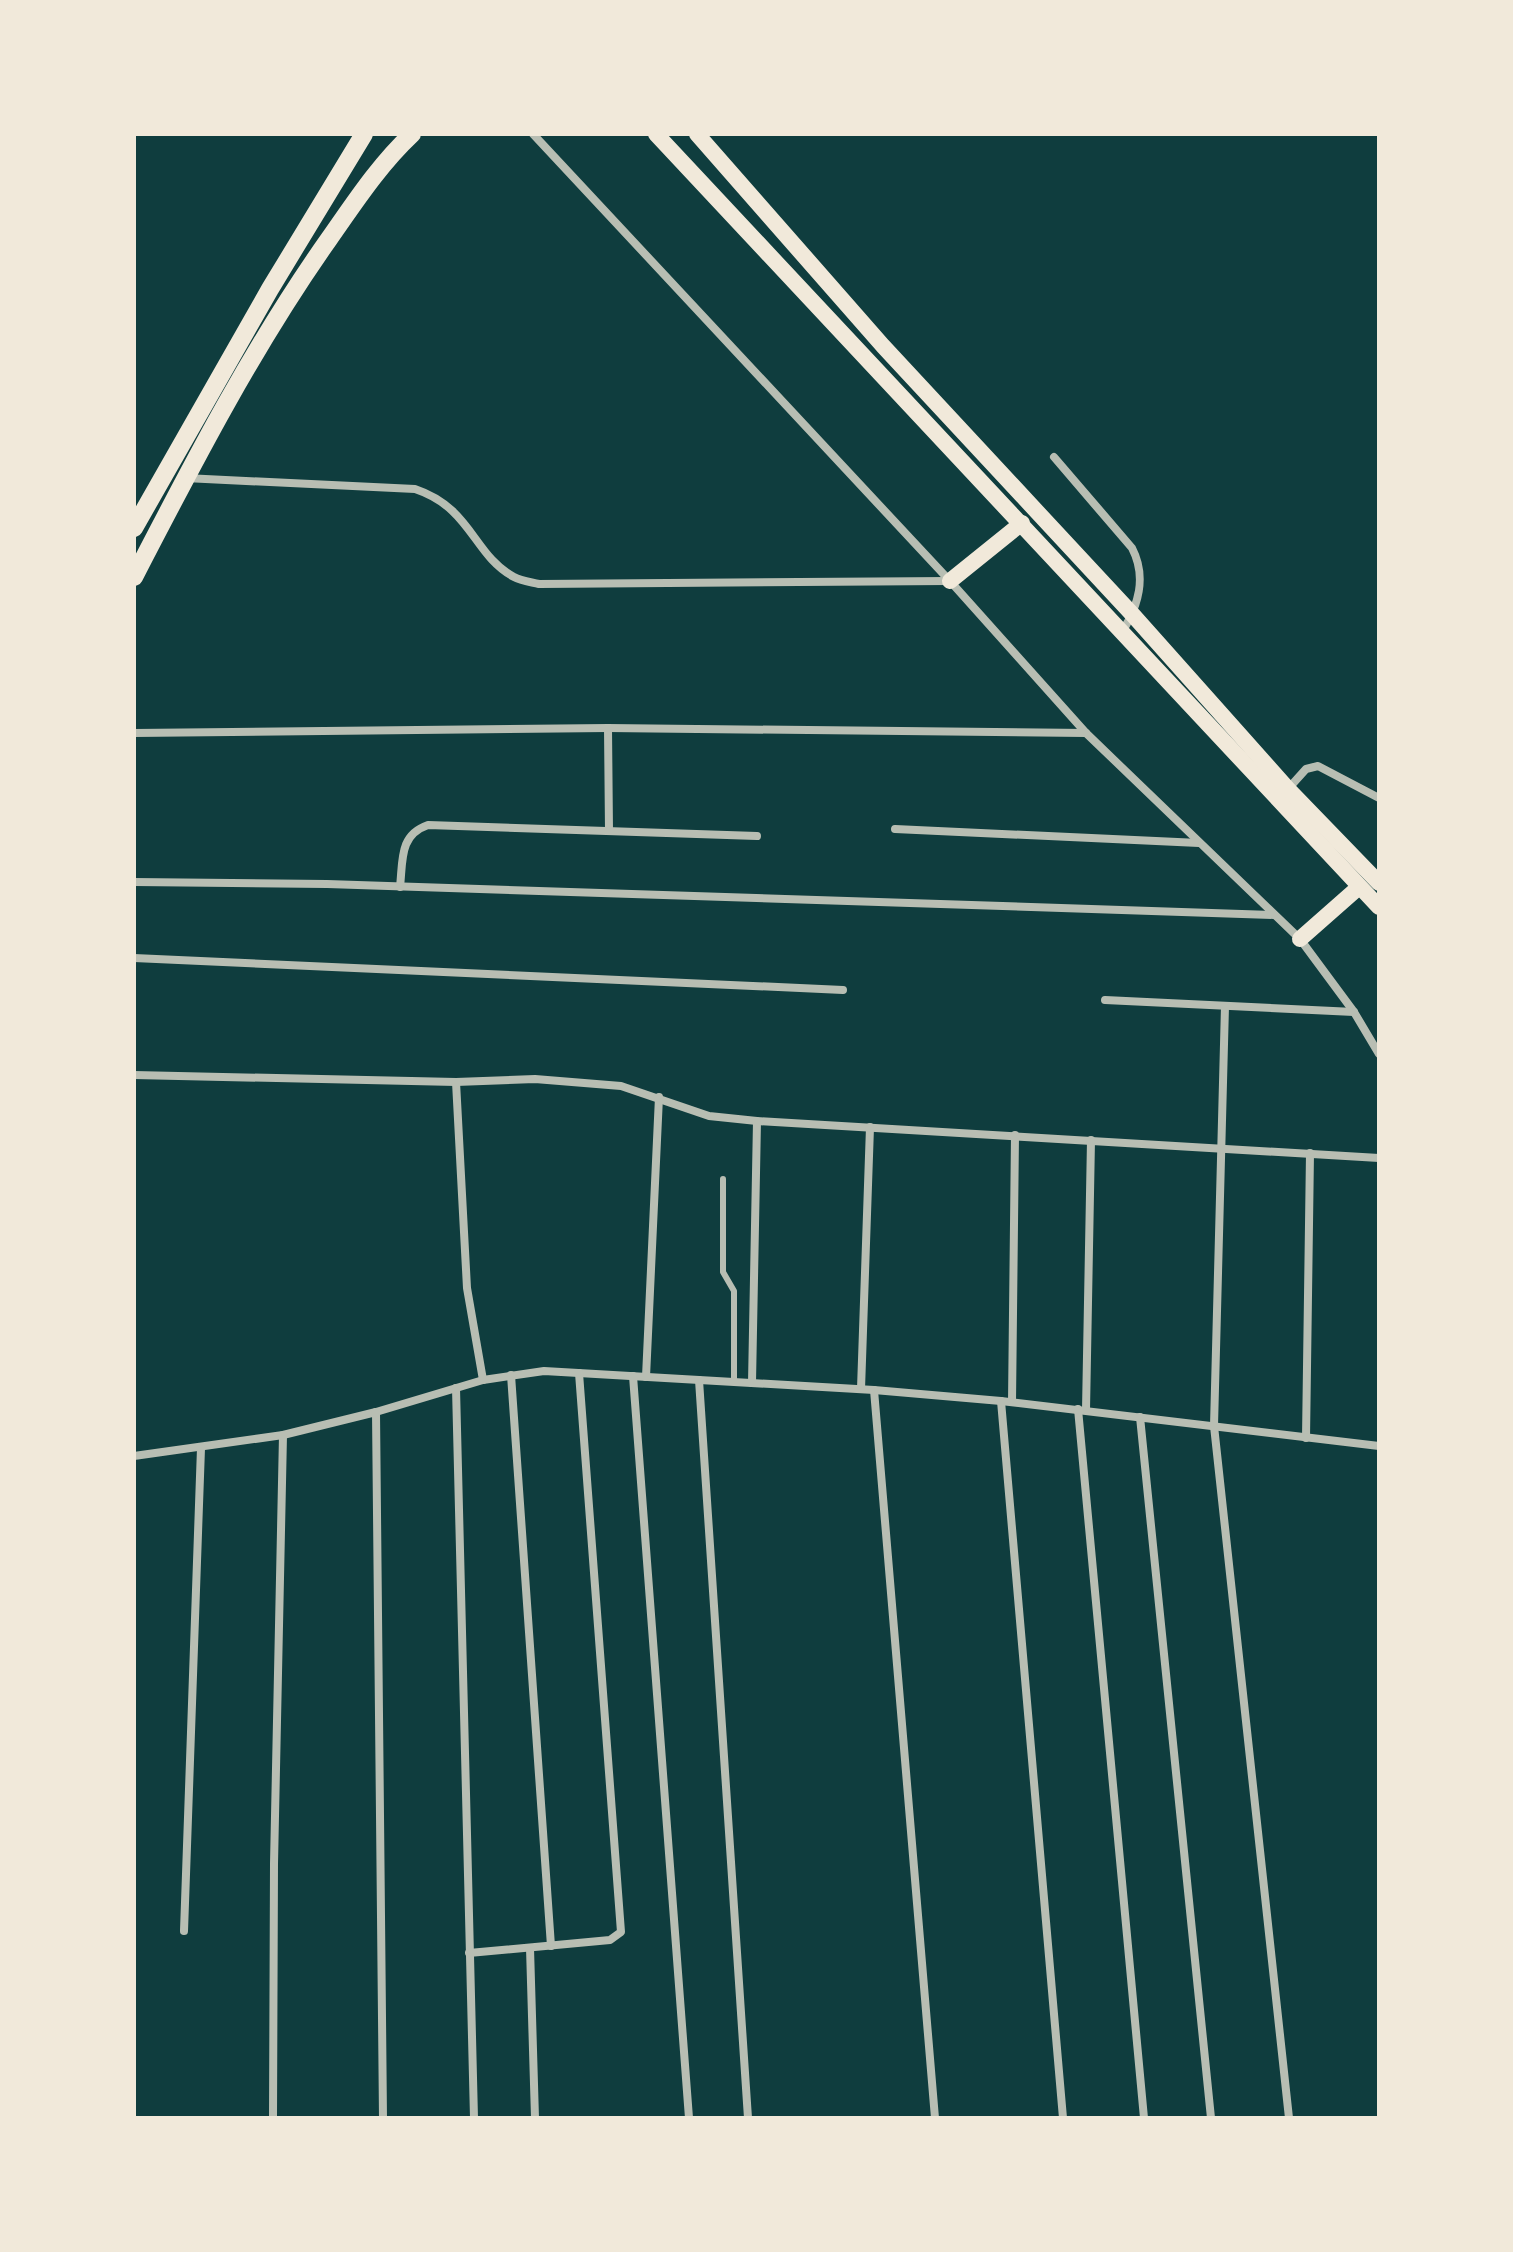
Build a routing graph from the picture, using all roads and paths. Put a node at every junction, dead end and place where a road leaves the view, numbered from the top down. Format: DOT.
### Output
graph roads {
  1 [pos="364,134"];
  2 [pos="412,134"];
  3 [pos="533,134"];
  4 [pos="656,134"];
  5 [pos="697,134"];
  6 [pos="1054,457"];
  7 [pos="185,478"];
  8 [pos="1022,523"];
  9 [pos="134,528"];
  10 [pos="134,577"];
  11 [pos="950,581"];
  12 [pos="1133,615"];
  13 [pos="1122,632"];
  14 [pos="608,728"];
  15 [pos="134,733"];
  16 [pos="1086,733"];
  17 [pos="1288,789"];
  18 [pos="1379,798"];
  19 [pos="895,829"];
  20 [pos="609,830"];
  21 [pos="757,836"];
  22 [pos="1200,843"];
  23 [pos="134,882"];
  24 [pos="1379,883"];
  25 [pos="400,887"];
  26 [pos="1359,887"];
  27 [pos="1379,907"];
  28 [pos="1275,915"];
  29 [pos="1300,939"];
  30 [pos="134,958"];
  31 [pos="843,990"];
  32 [pos="1105,1000"];
  33 [pos="1225,1006"];
  34 [pos="1354,1012"];
  35 [pos="1379,1054"];
  36 [pos="134,1075"];
  37 [pos="456,1082"];
  38 [pos="659,1097"];
  39 [pos="757,1121"];
  40 [pos="870,1127"];
  41 [pos="1015,1135"];
  42 [pos="1091,1140"];
  43 [pos="1222,1148"];
  44 [pos="1310,1153"];
  45 [pos="1379,1158"];
  46 [pos="723,1179"];
  47 [pos="579,1373"];
  48 [pos="511,1375"];
  49 [pos="633,1376"];
  50 [pos="646,1377"];
  51 [pos="483,1380"];
  52 [pos="699,1380"];
  53 [pos="734,1382"];
  54 [pos="752,1383"];
  55 [pos="456,1388"];
  56 [pos="861,1389"];
  57 [pos="874,1390"];
  58 [pos="1001,1401"];
  59 [pos="1012,1402"];
  60 [pos="1082,1409"];
  61 [pos="376,1412"];
  62 [pos="1140,1417"];
  63 [pos="1214,1426"];
  64 [pos="283,1435"];
  65 [pos="1306,1438"];
  66 [pos="1379,1446"];
  67 [pos="201,1448"];
  68 [pos="134,1456"];
  69 [pos="184,1931"];
  70 [pos="551,1946"];
  71 [pos="530,1948"];
  72 [pos="469,1953"];
  73 [pos="273,2118"];
  74 [pos="383,2118"];
  75 [pos="474,2118"];
  76 [pos="535,2118"];
  77 [pos="689,2118"];
  78 [pos="748,2118"];
  79 [pos="935,2118"];
  80 [pos="1063,2118"];
  81 [pos="1144,2118"];
  82 [pos="1211,2118"];
  83 [pos="1289,2118"];
  1 -- 9 [label="main road"];
  2 -- 7 [label="main road"];
  3 -- 11 [label="street"];
  4 -- 8 [label="main road"];
  5 -- 12 [label="main road"];
  6 -- 12 [label="street"];
  7 -- 10 [label="main road"];
  7 -- 11 [label="street"];
  8 -- 11 [label="main road"];
  8 -- 13 [label="main road"];
  11 -- 16 [label="street"];
  12 -- 13 [label="street"];
  12 -- 17 [label="main road"];
  13 -- 26 [label="main road"];
  14 -- 15 [label="street"];
  14 -- 16 [label="street"];
  14 -- 20 [label="street"];
  16 -- 22 [label="street"];
  17 -- 18 [label="street"];
  17 -- 24 [label="main road"];
  19 -- 22 [label="street"];
  20 -- 21 [label="street"];
  20 -- 25 [label="street"];
  22 -- 28 [label="street"];
  23 -- 25 [label="street"];
  25 -- 28 [label="street"];
  26 -- 27 [label="main road"];
  26 -- 29 [label="main road"];
  28 -- 29 [label="street"];
  29 -- 34 [label="street"];
  30 -- 31 [label="street"];
  32 -- 33 [label="street"];
  33 -- 34 [label="street"];
  33 -- 43 [label="street"];
  34 -- 35 [label="street"];
  36 -- 37 [label="street"];
  37 -- 38 [label="street"];
  37 -- 51 [label="street"];
  38 -- 39 [label="street"];
  38 -- 50 [label="street"];
  39 -- 40 [label="street"];
  39 -- 54 [label="street"];
  40 -- 41 [label="street"];
  40 -- 56 [label="street"];
  41 -- 42 [label="street"];
  41 -- 59 [label="street"];
  42 -- 43 [label="street"];
  42 -- 60 [label="street"];
  43 -- 44 [label="street"];
  43 -- 63 [label="street"];
  44 -- 45 [label="street"];
  44 -- 65 [label="street"];
  46 -- 53 [label="lane"];
  47 -- 48 [label="street"];
  47 -- 49 [label="street"];
  47 -- 70 [label="street"];
  48 -- 51 [label="street"];
  48 -- 70 [label="street"];
  49 -- 50 [label="street"];
  49 -- 77 [label="street"];
  50 -- 52 [label="street"];
  51 -- 55 [label="street"];
  52 -- 53 [label="street"];
  52 -- 78 [label="street"];
  53 -- 54 [label="street"];
  54 -- 56 [label="street"];
  55 -- 61 [label="street"];
  55 -- 72 [label="street"];
  56 -- 57 [label="street"];
  57 -- 58 [label="street"];
  57 -- 79 [label="street"];
  58 -- 59 [label="street"];
  58 -- 80 [label="street"];
  59 -- 60 [label="street"];
  60 -- 62 [label="street"];
  60 -- 81 [label="street"];
  61 -- 64 [label="street"];
  61 -- 74 [label="street"];
  62 -- 63 [label="street"];
  62 -- 82 [label="street"];
  63 -- 65 [label="street"];
  63 -- 83 [label="street"];
  64 -- 67 [label="street"];
  64 -- 73 [label="street"];
  65 -- 66 [label="street"];
  67 -- 68 [label="street"];
  67 -- 69 [label="street"];
  70 -- 71 [label="street"];
  71 -- 72 [label="street"];
  71 -- 76 [label="street"];
  72 -- 75 [label="street"];
}
